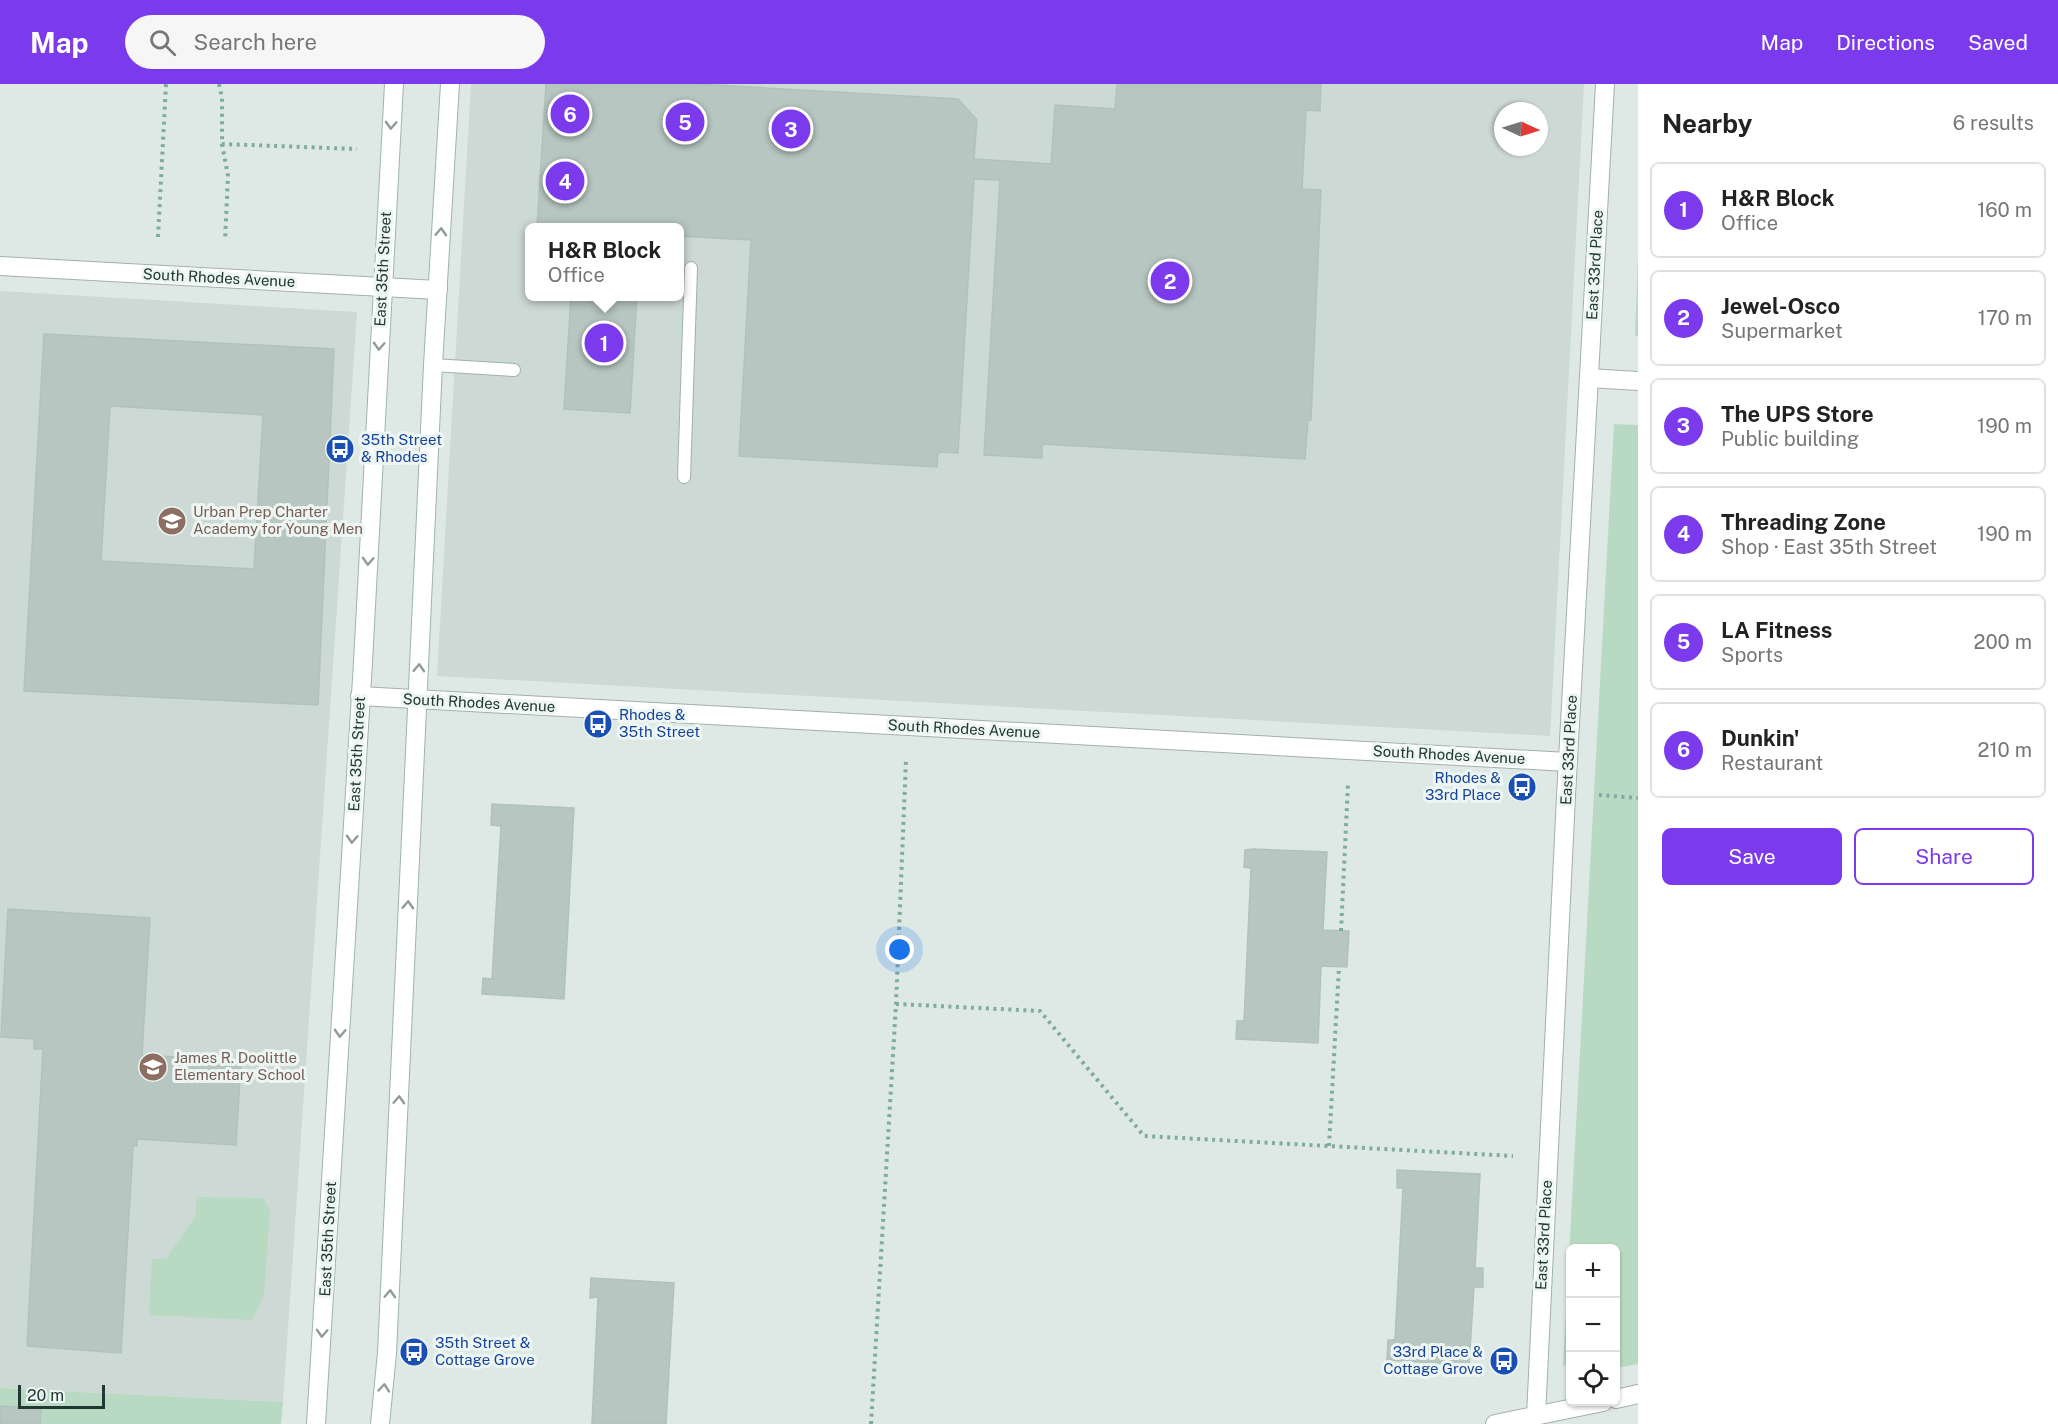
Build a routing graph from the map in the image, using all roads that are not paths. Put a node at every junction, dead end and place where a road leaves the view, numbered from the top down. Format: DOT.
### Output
graph roads {
  1 [pos="394,84"];
  2 [pos="450,84"];
  3 [pos="1605,84"];
  4 [pos="0,266"];
  5 [pos="691,268"];
  6 [pos="382,287"];
  7 [pos="438,290"];
  8 [pos="433,365"];
  9 [pos="514,370"];
  10 [pos="1589,378"];
  11 [pos="1638,381"];
  12 [pos="684,477"];
  13 [pos="360,696"];
  14 [pos="417,700"];
  15 [pos="1568,762"];
  16 [pos="1638,1394"];
  17 [pos="1620,1398"];
  18 [pos="1581,1406"];
  19 [pos="1536,1416"];
  20 [pos="1505,1423"];
  21 [pos="316,1424"];
  22 [pos="380,1424"];
  1 -- 6 [label="street, East 35th Street, one-way"];
  7 -- 2 [label="street, one-way"];
  3 -- 10 [label="street, East 33rd Place"];
  4 -- 6 [label="street, South Rhodes Avenue"];
  5 -- 12 [label="lane"];
  6 -- 7 [label="street, South Rhodes Avenue"];
  6 -- 13 [label="street, East 35th Street, one-way"];
  7 -- 8 [label="street"];
  8 -- 9 [label="lane"];
  14 -- 8 [label="street, one-way"];
  10 -- 11 [label="street"];
  10 -- 15 [label="street, East 33rd Place"];
  13 -- 14 [label="street, South Rhodes Avenue"];
  13 -- 21 [label="street, East 35th Street, one-way"];
  14 -- 15 [label="street, South Rhodes Avenue"];
  22 -- 14 [label="street, one-way"];
  15 -- 19 [label="street, East 33rd Place"];
  16 -- 17 [label="street"];
  18 -- 19 [label="street"];
  19 -- 20 [label="street"];
}
